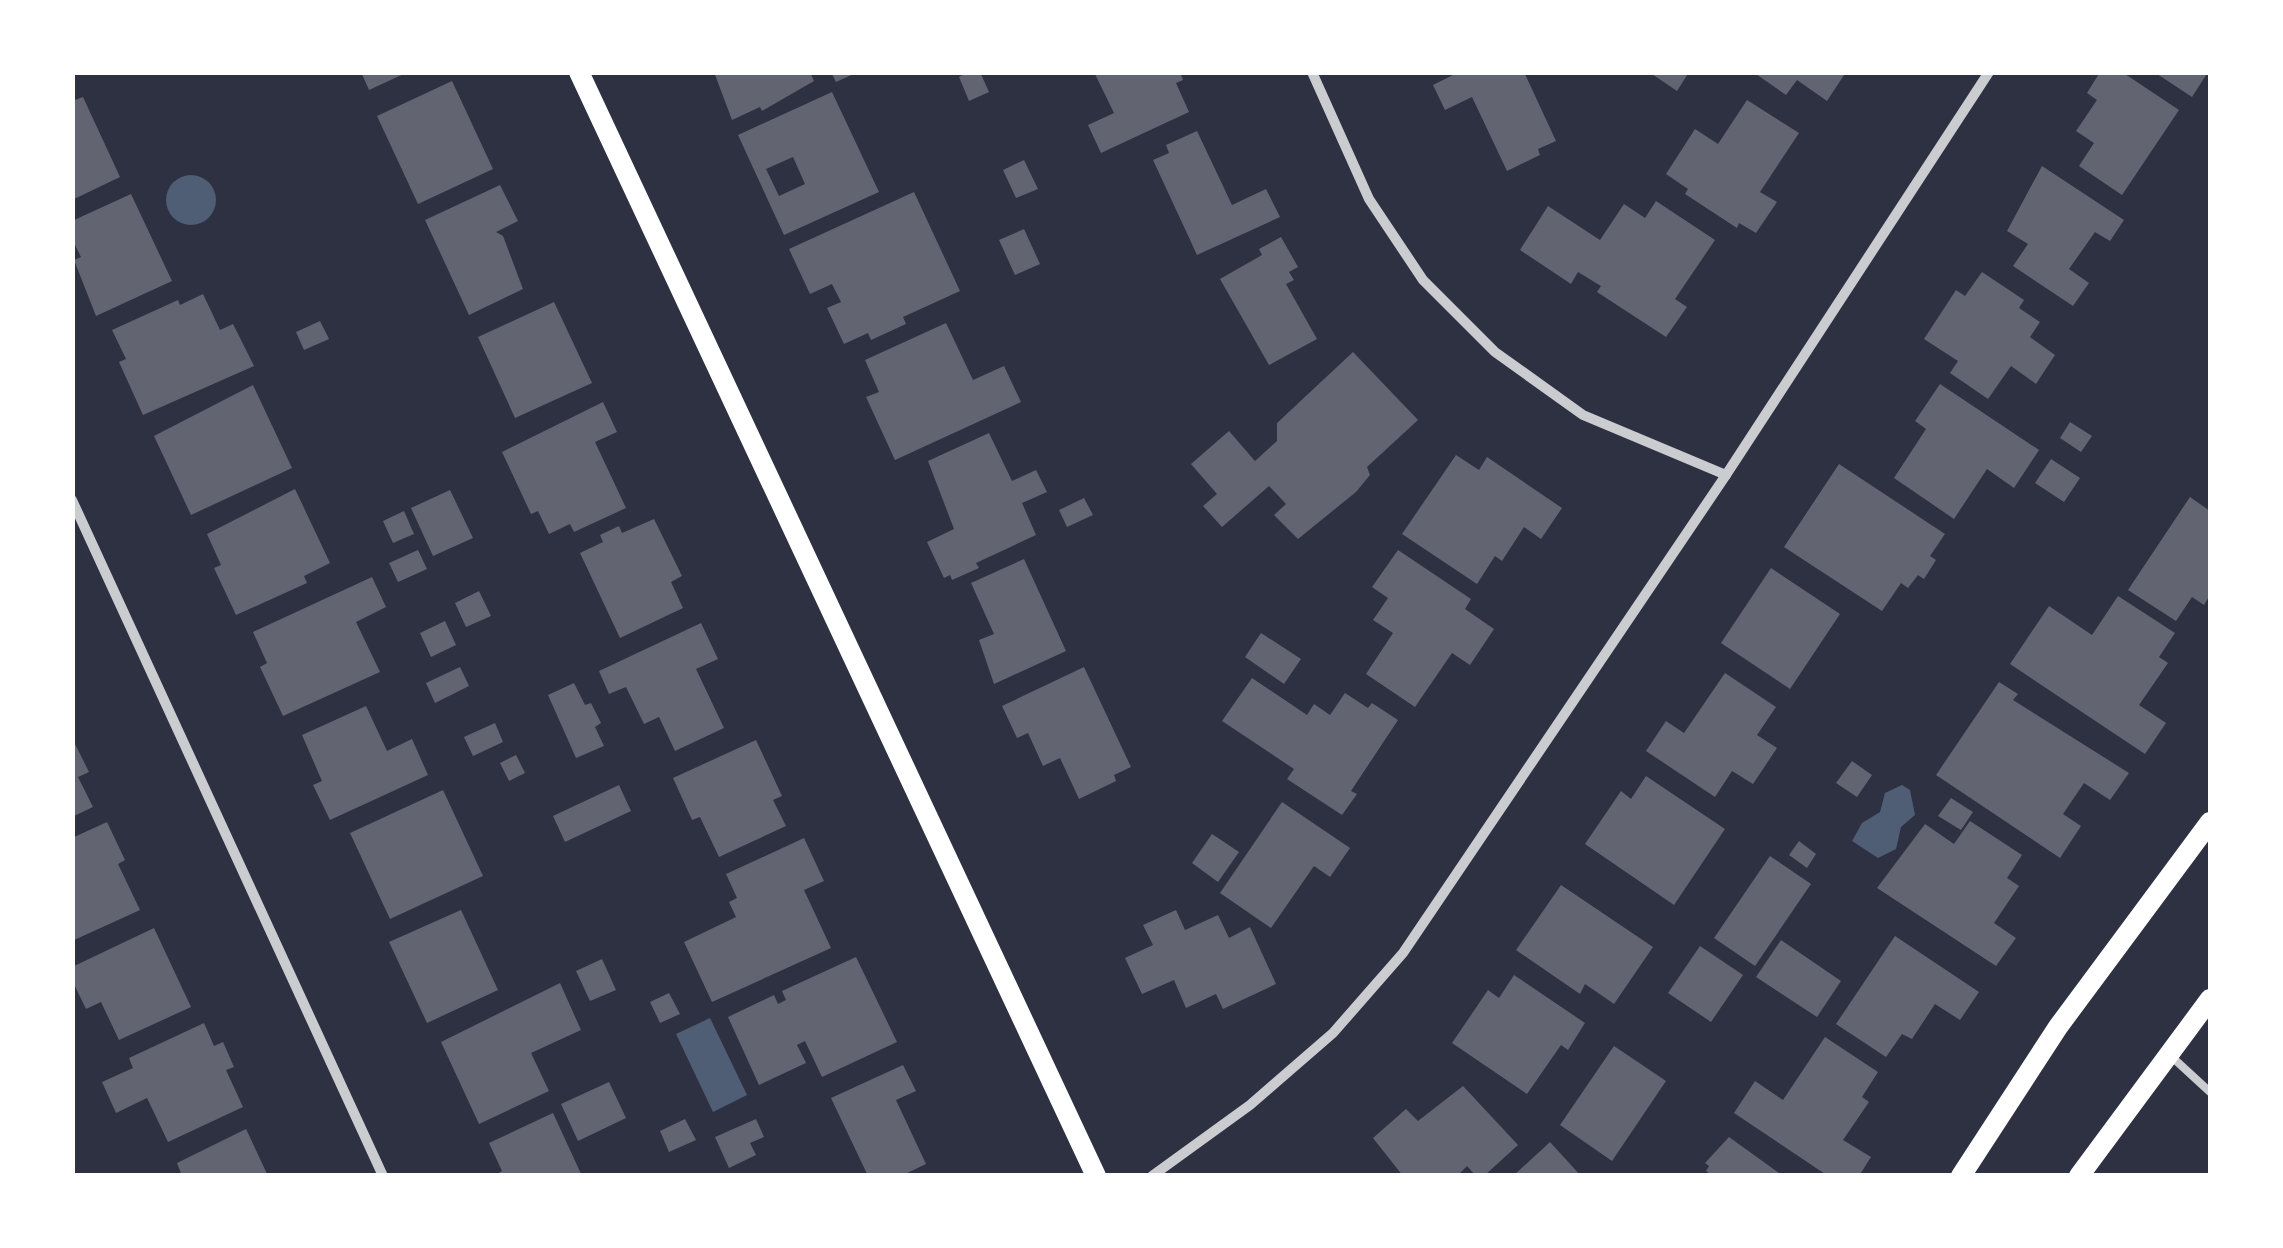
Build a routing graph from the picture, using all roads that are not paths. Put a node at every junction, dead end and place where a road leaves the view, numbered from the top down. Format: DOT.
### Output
graph roads {
  1 [pos="579,72"];
  2 [pos="1312,72"];
  3 [pos="1989,72"];
  4 [pos="1726,475"];
  5 [pos="72,500"];
  6 [pos="2210,822"];
  7 [pos="2210,999"];
  8 [pos="2168,1054"];
  9 [pos="2210,1092"];
  10 [pos="384,1176"];
  11 [pos="1096,1176"];
  12 [pos="1152,1176"];
  13 [pos="1962,1176"];
  14 [pos="2080,1176"];
  1 -- 11 [label="main road"];
  2 -- 4 [label="street"];
  3 -- 4 [label="street"];
  4 -- 12 [label="street"];
  5 -- 10 [label="street"];
  6 -- 13 [label="main road"];
  7 -- 8 [label="main road"];
  8 -- 9 [label="lane"];
  8 -- 14 [label="main road"];
}
